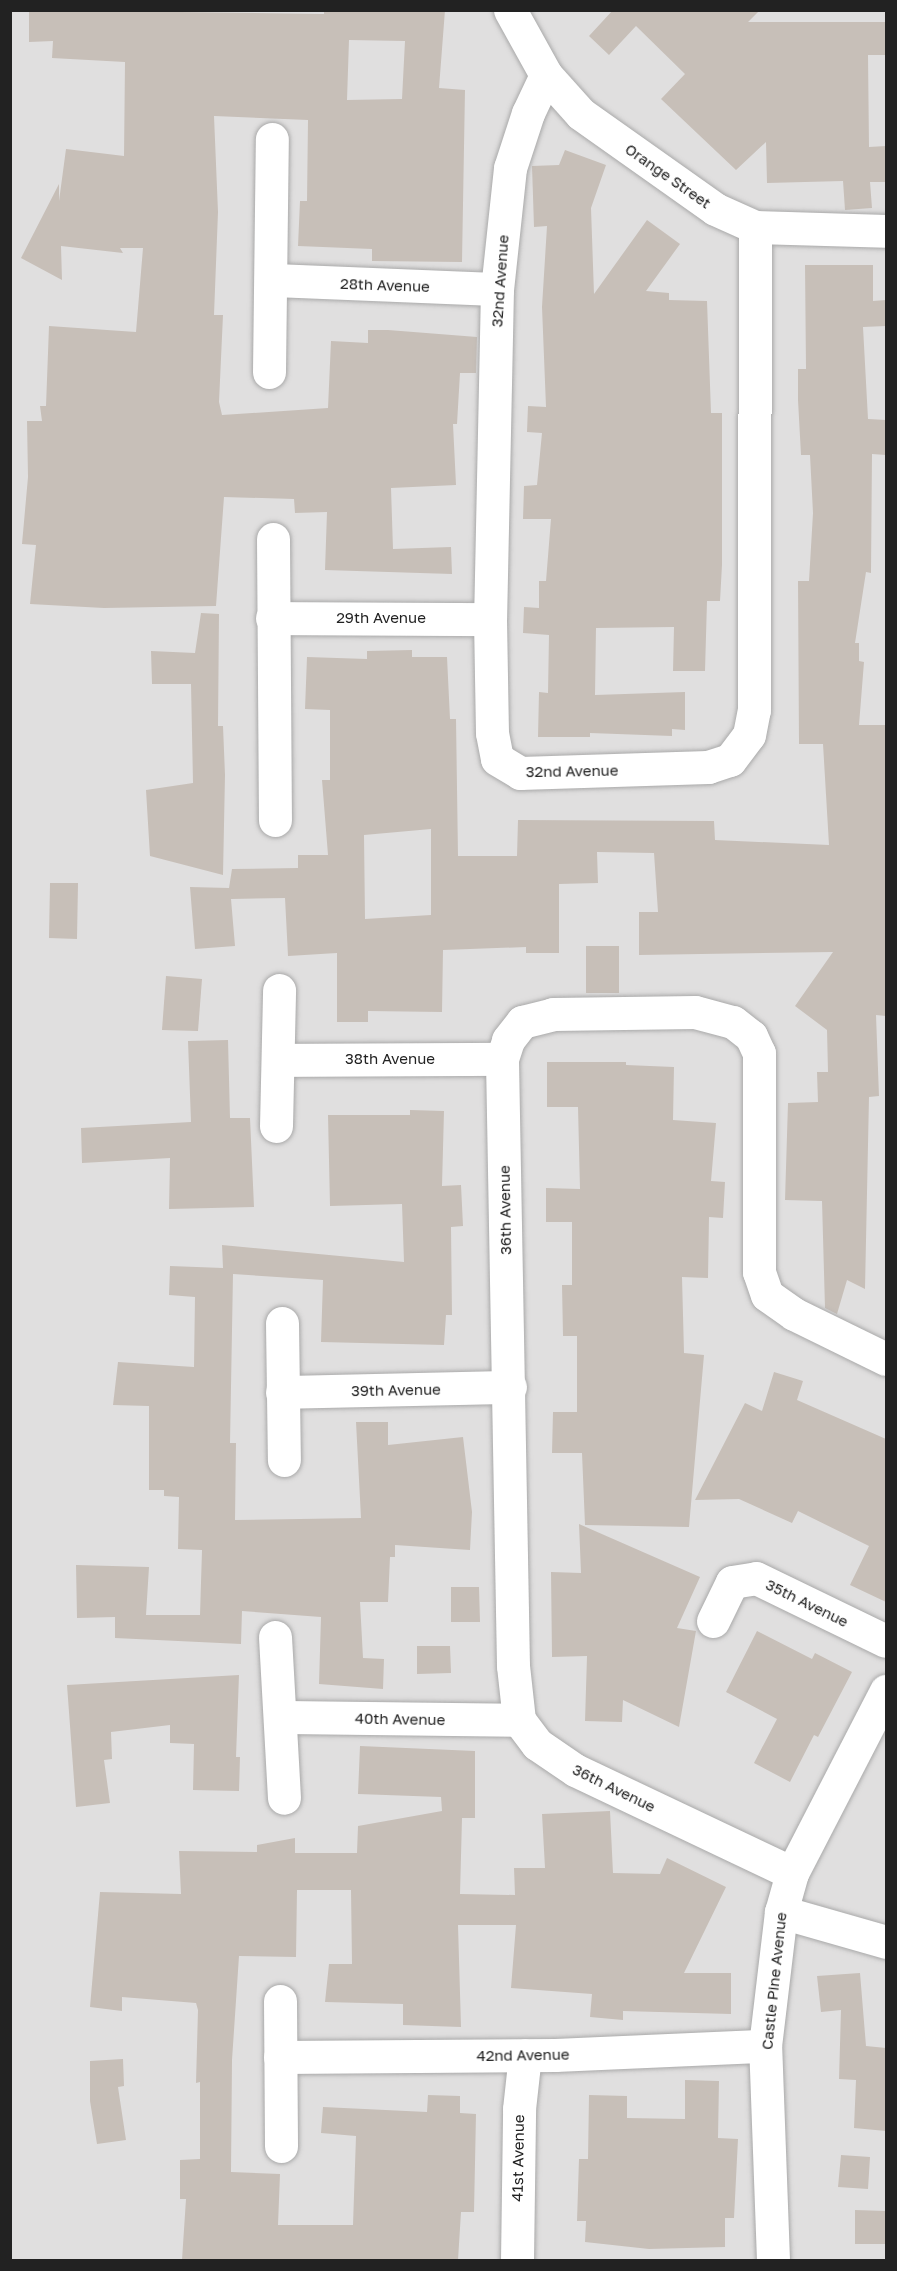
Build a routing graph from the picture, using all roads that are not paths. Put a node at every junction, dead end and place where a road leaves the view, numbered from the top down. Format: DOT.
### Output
graph roads {
  1 [pos="510,10"];
  2 [pos="546,75"];
  3 [pos="272,139"];
  4 [pos="755,227"];
  5 [pos="886,231"];
  6 [pos="272,280"];
  7 [pos="498,289"];
  8 [pos="269,372"];
  9 [pos="273,540"];
  10 [pos="272,618"];
  11 [pos="490,619"];
  12 [pos="275,820"];
  13 [pos="279,990"];
  14 [pos="278,1059"];
  15 [pos="502,1059"];
  16 [pos="276,1126"];
  17 [pos="282,1323"];
  18 [pos="886,1359"];
  19 [pos="510,1387"];
  20 [pos="282,1392"];
  21 [pos="284,1460"];
  22 [pos="713,1621"];
  23 [pos="275,1637"];
  24 [pos="886,1641"];
  25 [pos="886,1690"];
  26 [pos="281,1717"];
  27 [pos="519,1720"];
  28 [pos="284,1798"];
  29 [pos="792,1873"];
  30 [pos="781,1912"];
  31 [pos="886,1942"];
  32 [pos="280,2001"];
  33 [pos="765,2046"];
  34 [pos="525,2055"];
  35 [pos="280,2057"];
  36 [pos="281,2146"];
  37 [pos="517,2260"];
  38 [pos="773,2260"];
  1 -- 2 [label="street, Orange Street"];
  2 -- 4 [label="street, Orange Street"];
  2 -- 7 [label="street, 32nd Avenue"];
  3 -- 6 [label="street"];
  4 -- 5 [label="street, Orange Street"];
  4 -- 11 [label="street, 32nd Avenue"];
  6 -- 7 [label="street, 28th Avenue"];
  6 -- 8 [label="street"];
  7 -- 11 [label="street, 32nd Avenue"];
  9 -- 10 [label="street"];
  10 -- 11 [label="street, 29th Avenue"];
  10 -- 12 [label="street"];
  13 -- 14 [label="street"];
  14 -- 15 [label="street, 38th Avenue"];
  14 -- 16 [label="street"];
  15 -- 18 [label="street, 36th Avenue"];
  15 -- 19 [label="street, 36th Avenue"];
  17 -- 20 [label="street"];
  19 -- 20 [label="street, 39th Avenue"];
  19 -- 27 [label="street, 36th Avenue"];
  20 -- 21 [label="street"];
  22 -- 24 [label="street, 35th Avenue"];
  23 -- 26 [label="street"];
  25 -- 29 [label="street, Castle Pine Avenue"];
  26 -- 27 [label="street, 40th Avenue"];
  26 -- 28 [label="street"];
  27 -- 29 [label="street, 36th Avenue"];
  29 -- 30 [label="street, Castle Pine Avenue"];
  30 -- 31 [label="street"];
  30 -- 33 [label="street, Castle Pine Avenue"];
  32 -- 35 [label="street"];
  33 -- 34 [label="street, 42nd Avenue"];
  33 -- 38 [label="street, Castle Pine Avenue"];
  34 -- 35 [label="street, 42nd Avenue"];
  34 -- 37 [label="street, 41st Avenue"];
  35 -- 36 [label="street"];
}
